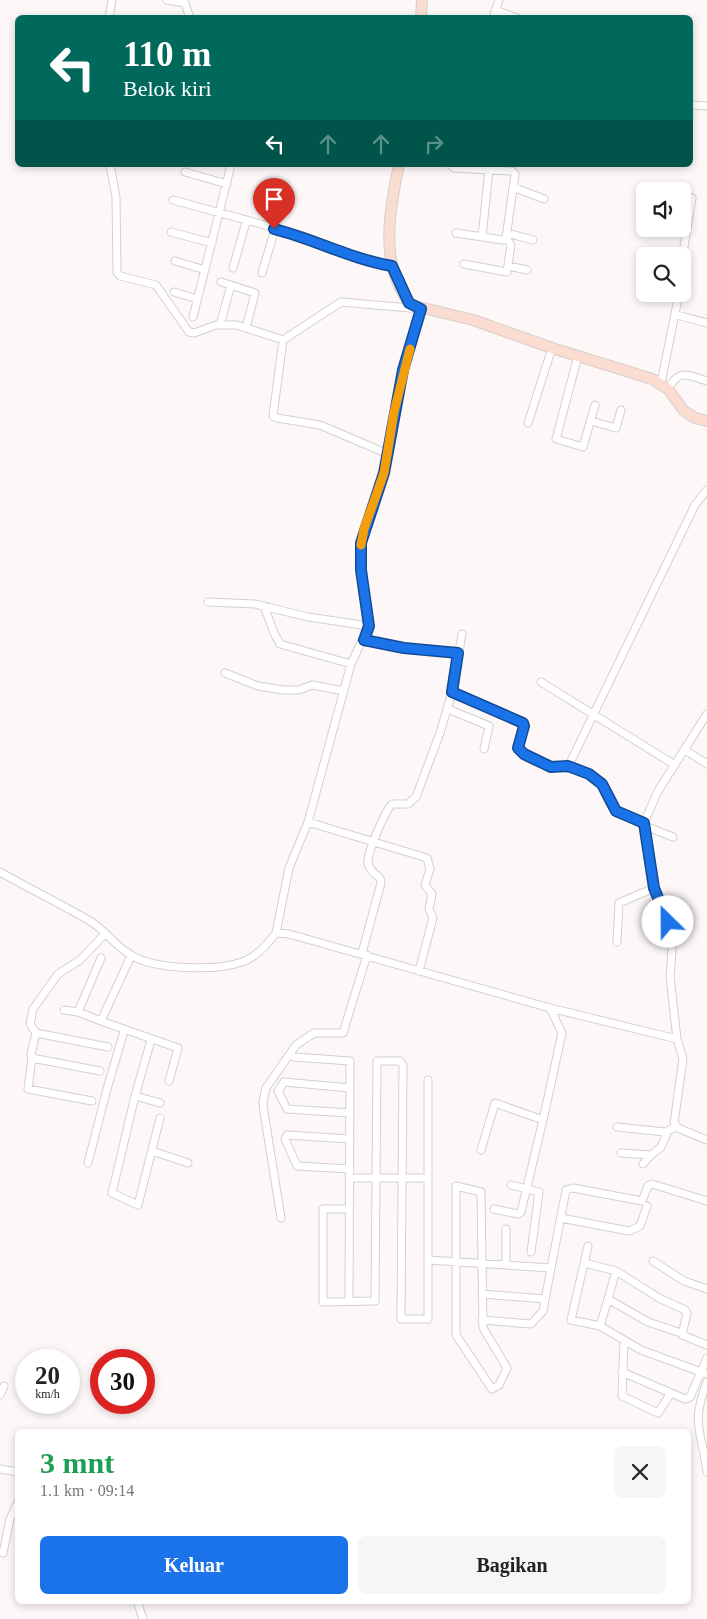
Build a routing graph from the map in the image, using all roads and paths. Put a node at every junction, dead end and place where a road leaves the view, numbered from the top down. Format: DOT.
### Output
graph roads {
  1 [pos="112,0"];
  2 [pos="167,0"];
  3 [pos="422,0"];
  4 [pos="499,0"];
  5 [pos="494,14"];
  6 [pos="110,15"];
  7 [pos="189,15"];
  8 [pos="420,15"];
  9 [pos="693,105"];
  10 [pos="707,106"];
  11 [pos="110,167"];
  12 [pos="231,167"];
  13 [pos="399,167"];
  14 [pos="453,167"];
  15 [pos="489,169"];
  16 [pos="185,172"];
  17 [pos="227,184"];
  18 [pos="513,187"];
  19 [pos="692,198"];
  20 [pos="173,200"];
  21 [pos="544,200"];
  22 [pos="219,214"];
  23 [pos="246,222"];
  24 [pos="274,229"];
  25 [pos="171,232"];
  26 [pos="456,233"];
  27 [pos="507,235"];
  28 [pos="482,237"];
  29 [pos="533,240"];
  30 [pos="212,243"];
  31 [pos="684,247"];
  32 [pos="175,261"];
  33 [pos="464,264"];
  34 [pos="392,266"];
  35 [pos="508,266"];
  36 [pos="233,268"];
  37 [pos="205,270"];
  38 [pos="527,270"];
  39 [pos="262,272"];
  40 [pos="221,282"];
  41 [pos="231,285"];
  42 [pos="174,292"];
  43 [pos="197,299"];
  44 [pos="678,302"];
  45 [pos="421,309"];
  46 [pos="677,315"];
  47 [pos="193,317"];
  48 [pos="707,323"];
  49 [pos="220,325"];
  50 [pos="246,328"];
  51 [pos="283,340"];
  52 [pos="552,348"];
  53 [pos="578,356"];
  54 [pos="707,380"];
  55 [pos="664,386"];
  56 [pos="595,406"];
  57 [pos="621,410"];
  58 [pos="591,421"];
  59 [pos="707,421"];
  60 [pos="528,422"];
  61 [pos="388,454"];
  62 [pos="707,490"];
  63 [pos="208,602"];
  64 [pos="264,606"];
  65 [pos="369,626"];
  66 [pos="462,634"];
  67 [pos="364,640"];
  68 [pos="458,653"];
  69 [pos="351,664"];
  70 [pos="225,673"];
  71 [pos="541,682"];
  72 [pos="344,691"];
  73 [pos="452,692"];
  74 [pos="448,709"];
  75 [pos="594,714"];
  76 [pos="707,714"];
  77 [pos="484,749"];
  78 [pos="685,750"];
  79 [pos="707,764"];
  80 [pos="675,765"];
  81 [pos="568,766"];
  82 [pos="308,822"];
  83 [pos="644,825"];
  84 [pos="673,837"];
  85 [pos="374,843"];
  86 [pos="0,872"];
  87 [pos="654,888"];
  88 [pos="276,933"];
  89 [pos="105,934"];
  90 [pos="617,942"];
  91 [pos="365,954"];
  92 [pos="131,956"];
  93 [pos="101,958"];
  94 [pos="418,971"];
  95 [pos="550,1008"];
  96 [pos="64,1010"];
  97 [pos="78,1012"];
  98 [pos="101,1021"];
  99 [pos="124,1031"];
  100 [pos="36,1033"];
  101 [pos="677,1038"];
  102 [pos="151,1040"];
  103 [pos="108,1047"];
  104 [pos="294,1057"];
  105 [pos="32,1058"];
  106 [pos="100,1071"];
  107 [pos="428,1080"];
  108 [pos="169,1081"];
  109 [pos="350,1088"];
  110 [pos="135,1096"];
  111 [pos="92,1101"];
  112 [pos="160,1104"];
  113 [pos="350,1113"];
  114 [pos="160,1118"];
  115 [pos="543,1120"];
  116 [pos="618,1127"];
  117 [pos="676,1127"];
  118 [pos="668,1132"];
  119 [pos="350,1139"];
  120 [pos="707,1140"];
  121 [pos="481,1150"];
  122 [pos="152,1151"];
  123 [pos="621,1153"];
  124 [pos="651,1155"];
  125 [pos="88,1163"];
  126 [pos="188,1163"];
  127 [pos="643,1164"];
  128 [pos="350,1169"];
  129 [pos="350,1178"];
  130 [pos="375,1178"];
  131 [pos="402,1178"];
  132 [pos="428,1178"];
  133 [pos="511,1185"];
  134 [pos="526,1188"];
  135 [pos="707,1201"];
  136 [pos="647,1206"];
  137 [pos="349,1209"];
  138 [pos="494,1209"];
  139 [pos="281,1218"];
  140 [pos="560,1218"];
  141 [pos="506,1229"];
  142 [pos="588,1246"];
  143 [pos="531,1252"];
  144 [pos="428,1260"];
  145 [pos="456,1261"];
  146 [pos="652,1261"];
  147 [pos="482,1263"];
  148 [pos="584,1263"];
  149 [pos="506,1264"];
  150 [pos="551,1268"];
  151 [pos="616,1271"];
  152 [pos="707,1289"];
  153 [pos="482,1294"];
  154 [pos="608,1298"];
  155 [pos="545,1299"];
  156 [pos="349,1301"];
  157 [pos="482,1320"];
  158 [pos="600,1326"];
  159 [pos="681,1333"];
  160 [pos="624,1341"];
  161 [pos="707,1345"];
  162 [pos="707,1358"];
  163 [pos="622,1372"];
  164 [pos="704,1373"];
  165 [pos="707,1382"];
  166 [pos="4,1386"];
  167 [pos="670,1392"];
  168 [pos="0,1395"];
  169 [pos="0,1469"];
  170 [pos="15,1472"];
  171 [pos="707,1472"];
  172 [pos="15,1508"];
  173 [pos="3,1552"];
  174 [pos="138,1604"];
  175 [pos="142,1619"];
  1 -- 6 [label="street"];
  2 -- 7 [label="street"];
  3 -- 8 [label="street"];
  4 -- 5 [label="street"];
  9 -- 10 [label="street"];
  11 -- 49 [label="street"];
  12 -- 17 [label="street"];
  13 -- 34 [label="street"];
  14 -- 15 [label="street"];
  15 -- 18 [label="street"];
  15 -- 28 [label="street"];
  16 -- 17 [label="street"];
  17 -- 22 [label="street"];
  18 -- 21 [label="street"];
  18 -- 27 [label="street"];
  19 -- 31 [label="street"];
  20 -- 22 [label="street"];
  22 -- 23 [label="street"];
  22 -- 30 [label="street"];
  23 -- 24 [label="street"];
  23 -- 36 [label="street"];
  24 -- 34 [label="street"];
  24 -- 39 [label="street"];
  25 -- 30 [label="street"];
  26 -- 28 [label="street"];
  27 -- 28 [label="street"];
  27 -- 29 [label="street"];
  27 -- 35 [label="street"];
  30 -- 37 [label="street"];
  32 -- 37 [label="street"];
  33 -- 35 [label="street"];
  34 -- 45 [label="street"];
  35 -- 38 [label="street"];
  37 -- 43 [label="street"];
  40 -- 41 [label="street"];
  41 -- 49 [label="street"];
  41 -- 50 [label="street"];
  42 -- 43 [label="street"];
  43 -- 47 [label="street"];
  44 -- 46 [label="street"];
  45 -- 51 [label="street"];
  45 -- 52 [label="street"];
  45 -- 61 [label="street"];
  46 -- 48 [label="street"];
  46 -- 55 [label="street"];
  49 -- 50 [label="street"];
  50 -- 51 [label="street"];
  51 -- 61 [label="street"];
  52 -- 53 [label="street"];
  52 -- 60 [label="street"];
  53 -- 55 [label="street"];
  53 -- 58 [label="street"];
  54 -- 55 [label="street"];
  55 -- 59 [label="street"];
  56 -- 58 [label="street"];
  57 -- 58 [label="street"];
  61 -- 65 [label="street"];
  62 -- 75 [label="street"];
  63 -- 64 [label="street"];
  64 -- 65 [label="street"];
  64 -- 69 [label="street"];
  65 -- 67 [label="street"];
  66 -- 68 [label="street"];
  67 -- 68 [label="street"];
  67 -- 69 [label="street"];
  68 -- 73 [label="street"];
  69 -- 72 [label="street"];
  70 -- 72 [label="street"];
  71 -- 75 [label="street"];
  72 -- 82 [label="street"];
  73 -- 74 [label="street"];
  73 -- 81 [label="street"];
  74 -- 77 [label="street"];
  74 -- 85 [label="street"];
  75 -- 80 [label="street"];
  75 -- 81 [label="street"];
  76 -- 78 [label="street"];
  78 -- 79 [label="street"];
  78 -- 80 [label="street"];
  80 -- 83 [label="street"];
  81 -- 83 [label="street"];
  82 -- 85 [label="street"];
  82 -- 88 [label="street"];
  83 -- 84 [label="street"];
  83 -- 87 [label="street"];
  85 -- 91 [label="street"];
  85 -- 94 [label="street"];
  86 -- 89 [label="street"];
  87 -- 90 [label="street"];
  87 -- 101 [label="street"];
  88 -- 91 [label="street"];
  88 -- 92 [label="street"];
  89 -- 92 [label="street"];
  89 -- 100 [label="street"];
  91 -- 94 [label="street"];
  91 -- 139 [label="street"];
  92 -- 98 [label="street"];
  93 -- 97 [label="street"];
  94 -- 95 [label="street"];
  95 -- 101 [label="street"];
  95 -- 115 [label="street"];
  96 -- 97 [label="street"];
  97 -- 98 [label="street"];
  98 -- 99 [label="street"];
  99 -- 102 [label="street"];
  99 -- 125 [label="street"];
  100 -- 103 [label="street"];
  100 -- 105 [label="street"];
  101 -- 117 [label="street"];
  102 -- 108 [label="street"];
  102 -- 110 [label="street"];
  104 -- 109 [label="street"];
  105 -- 106 [label="street"];
  105 -- 111 [label="street"];
  107 -- 132 [label="street"];
  109 -- 113 [label="street"];
  109 -- 113 [label="street"];
  110 -- 112 [label="street"];
  110 -- 122 [label="street"];
  113 -- 119 [label="street"];
  114 -- 122 [label="street"];
  115 -- 121 [label="street"];
  115 -- 134 [label="street"];
  116 -- 118 [label="street"];
  117 -- 118 [label="street"];
  117 -- 120 [label="street"];
  118 -- 124 [label="street"];
  119 -- 128 [label="street"];
  119 -- 128 [label="street"];
  122 -- 126 [label="street"];
  123 -- 124 [label="street"];
  124 -- 127 [label="street"];
  128 -- 129 [label="street"];
  129 -- 130 [label="street"];
  129 -- 137 [label="street"];
  130 -- 131 [label="street"];
  130 -- 131 [label="street"];
  130 -- 156 [label="street"];
  131 -- 132 [label="street"];
  131 -- 144 [label="street"];
  132 -- 144 [label="street"];
  133 -- 134 [label="street"];
  134 -- 138 [label="street"];
  134 -- 143 [label="street"];
  135 -- 140 [label="street"];
  136 -- 140 [label="street"];
  137 -- 156 [label="street"];
  137 -- 156 [label="street"];
  140 -- 150 [label="street"];
  141 -- 149 [label="street"];
  142 -- 148 [label="street"];
  144 -- 145 [label="street"];
  145 -- 147 [label="street"];
  145 -- 147 [label="street"];
  145 -- 157 [label="street"];
  146 -- 152 [label="street"];
  147 -- 149 [label="street"];
  147 -- 153 [label="street"];
  148 -- 151 [label="street"];
  148 -- 158 [label="street"];
  149 -- 150 [label="street"];
  150 -- 155 [label="street"];
  151 -- 154 [label="street"];
  151 -- 159 [label="street"];
  153 -- 155 [label="street"];
  153 -- 157 [label="street"];
  154 -- 158 [label="street"];
  154 -- 159 [label="street"];
  155 -- 157 [label="street"];
  158 -- 160 [label="street"];
  159 -- 161 [label="street"];
  160 -- 163 [label="street"];
  160 -- 164 [label="street"];
  162 -- 164 [label="street"];
  163 -- 167 [label="street"];
  163 -- 167 [label="street"];
  164 -- 167 [label="street"];
  165 -- 171 [label="street"];
  166 -- 168 [label="street"];
  169 -- 170 [label="street"];
  172 -- 173 [label="street"];
  174 -- 175 [label="street"];
}
